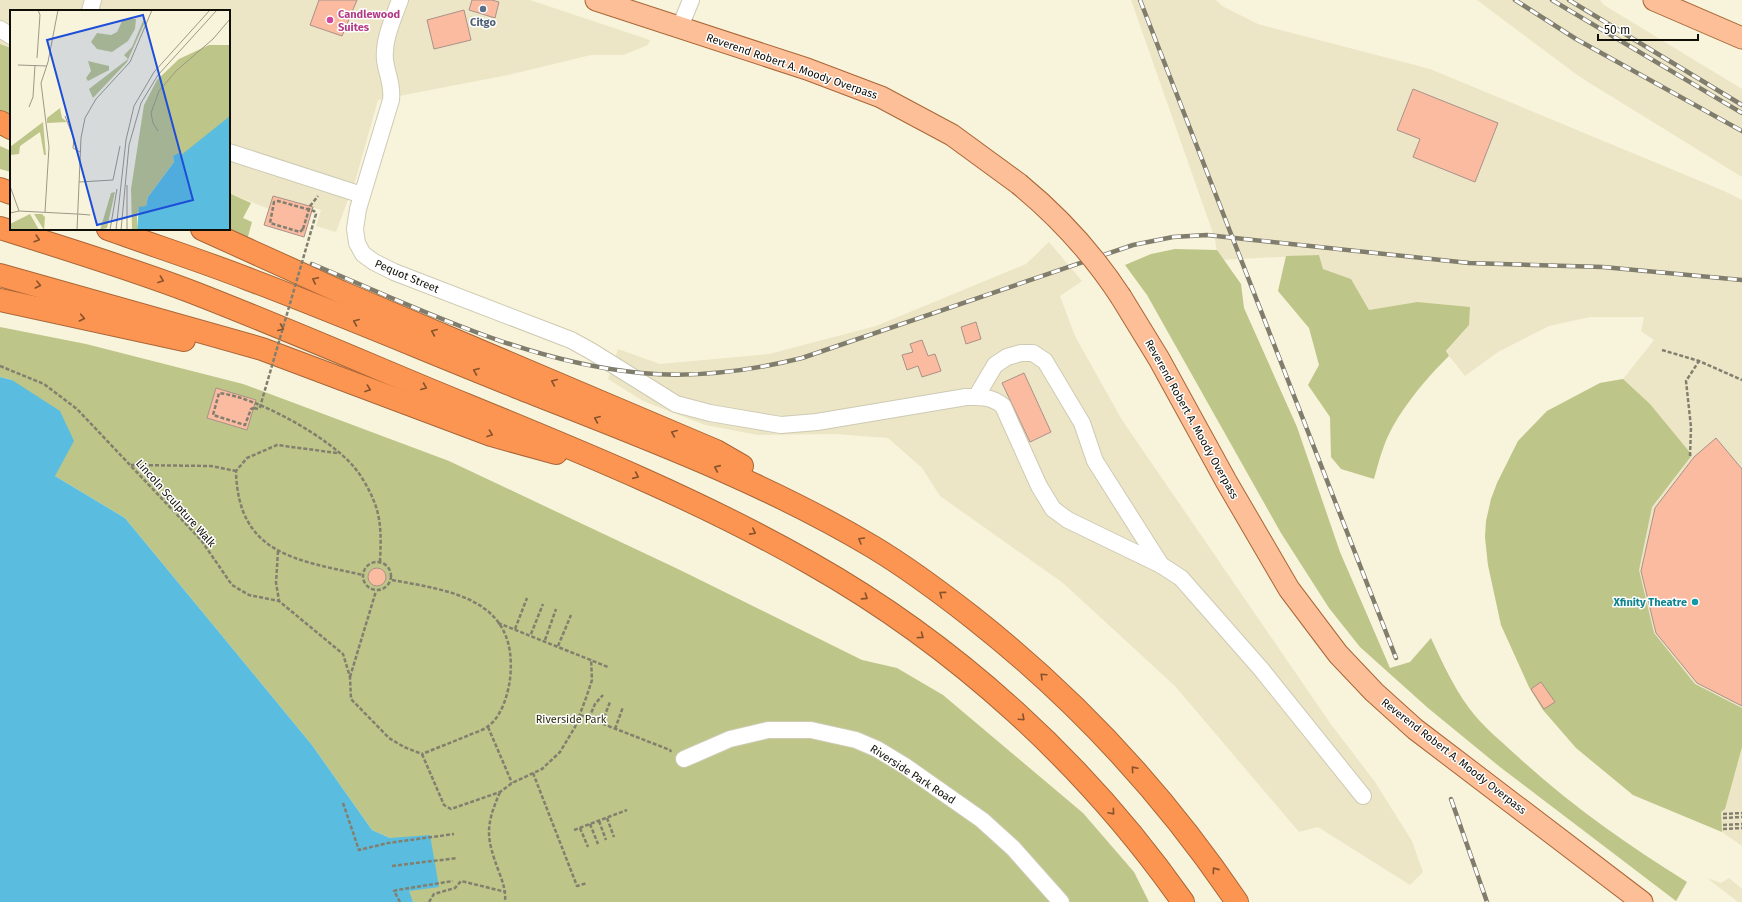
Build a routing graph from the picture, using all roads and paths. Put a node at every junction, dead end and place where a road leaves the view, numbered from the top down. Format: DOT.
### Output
graph roads {
  1 [pos="93,0"];
  2 [pos="400,0"];
  3 [pos="596,0"];
  4 [pos="690,0"];
  5 [pos="1654,0"];
  6 [pos="90,10"];
  7 [pos="680,27"];
  8 [pos="0,29"];
  9 [pos="10,35"];
  10 [pos="1742,38"];
  11 [pos="0,122"];
  12 [pos="10,127"];
  13 [pos="0,137"];
  14 [pos="10,142"];
  15 [pos="230,152"];
  16 [pos="330,185"];
  17 [pos="0,189"];
  18 [pos="10,193"];
  19 [pos="362,195"];
  20 [pos="0,228"];
  21 [pos="111,230"];
  22 [pos="204,230"];
  23 [pos="0,275"];
  24 [pos="2,300"];
  25 [pos="1662,350"];
  26 [pos="1699,361"];
  27 [pos="0,366"];
  28 [pos="331,376"];
  29 [pos="1742,380"];
  30 [pos="976,397"];
  31 [pos="338,453"];
  32 [pos="1690,456"];
  33 [pos="600,460"];
  34 [pos="131,465"];
  35 [pos="236,471"];
  36 [pos="778,496"];
  37 [pos="278,551"];
  38 [pos="380,562"];
  39 [pos="1161,565"];
  40 [pos="363,575"];
  41 [pos="392,580"];
  42 [pos="376,591"];
  43 [pos="527,598"];
  44 [pos="279,601"];
  45 [pos="543,604"];
  46 [pos="556,609"];
  47 [pos="571,615"];
  48 [pos="497,622"];
  49 [pos="516,629"];
  50 [pos="531,634"];
  51 [pos="545,640"];
  52 [pos="558,646"];
  53 [pos="591,659"];
  54 [pos="608,666"];
  55 [pos="350,677"];
  56 [pos="603,695"];
  57 [pos="610,702"];
  58 [pos="623,707"];
  59 [pos="580,715"];
  60 [pos="589,718"];
  61 [pos="602,723"];
  62 [pos="488,727"];
  63 [pos="615,729"];
  64 [pos="422,754"];
  65 [pos="679,758"];
  66 [pos="533,773"];
  67 [pos="512,783"];
  68 [pos="500,792"];
  69 [pos="1363,796"];
  70 [pos="343,803"];
  71 [pos="627,810"];
  72 [pos="1742,813"];
  73 [pos="1722,814"];
  74 [pos="1742,817"];
  75 [pos="607,818"];
  76 [pos="1723,818"];
  77 [pos="599,821"];
  78 [pos="590,824"];
  79 [pos="1742,824"];
  80 [pos="580,828"];
  81 [pos="1742,828"];
  82 [pos="574,830"];
  83 [pos="454,834"];
  84 [pos="614,837"];
  85 [pos="606,840"];
  86 [pos="598,844"];
  87 [pos="588,847"];
  88 [pos="456,858"];
  89 [pos="392,866"];
  90 [pos="453,882"];
  91 [pos="587,883"];
  92 [pos="506,892"];
  93 [pos="400,902"];
  94 [pos="429,902"];
  95 [pos="505,902"];
  96 [pos="1061,902"];
  97 [pos="1183,902"];
  98 [pos="1238,902"];
  99 [pos="1642,902"];
  1 -- 6 [label="street"];
  2 -- 19 [label="street, Pequot Street"];
  3 -- 7 [label="main road, Reverend Robert A. Moody Overpass"];
  4 -- 7 [label="street"];
  5 -- 10 [label="main road"];
  7 -- 99 [label="main road, Reverend Robert A. Moody Overpass, bridge"];
  8 -- 9 [label="street"];
  11 -- 12 [label="highway"];
  13 -- 14 [label="highway"];
  15 -- 16 [label="street"];
  16 -- 19 [label="street"];
  16 -- 31 [label="path, bridge"];
  17 -- 18 [label="highway"];
  19 -- 30 [label="street, Pequot Street"];
  20 -- 33 [label="highway, one-way"];
  36 -- 21 [label="highway, one-way"];
  36 -- 22 [label="highway, one-way"];
  23 -- 28 [label="highway, one-way"];
  24 -- 28 [label="highway, one-way"];
  25 -- 26 [label="path"];
  26 -- 29 [label="path"];
  26 -- 32 [label="path"];
  27 -- 34 [label="path, Lincoln Sculpture Walk"];
  28 -- 33 [label="highway, one-way"];
  30 -- 39 [label="street, Pequot Street"];
  30 -- 39 [label="street"];
  31 -- 35 [label="path"];
  31 -- 38 [label="path"];
  33 -- 97 [label="highway, one-way"];
  34 -- 35 [label="path"];
  34 -- 44 [label="path, Lincoln Sculpture Walk"];
  35 -- 37 [label="path"];
  98 -- 36 [label="highway, one-way"];
  37 -- 40 [label="path"];
  37 -- 44 [label="path"];
  38 -- 40 [label="path"];
  38 -- 41 [label="path"];
  39 -- 69 [label="street, Pequot Street"];
  40 -- 42 [label="path"];
  41 -- 42 [label="path"];
  41 -- 48 [label="path"];
  42 -- 55 [label="path"];
  43 -- 49 [label="path"];
  44 -- 55 [label="path, Lincoln Sculpture Walk"];
  45 -- 50 [label="path"];
  46 -- 51 [label="path"];
  47 -- 52 [label="path"];
  48 -- 49 [label="path"];
  48 -- 62 [label="path"];
  49 -- 50 [label="path"];
  50 -- 51 [label="path"];
  51 -- 52 [label="path"];
  52 -- 53 [label="path"];
  53 -- 54 [label="path"];
  53 -- 59 [label="path"];
  55 -- 64 [label="path, Lincoln Sculpture Walk"];
  56 -- 60 [label="path"];
  57 -- 61 [label="path"];
  58 -- 63 [label="path"];
  59 -- 60 [label="path"];
  59 -- 66 [label="path"];
  60 -- 61 [label="path"];
  61 -- 63 [label="path"];
  62 -- 64 [label="path"];
  62 -- 67 [label="path"];
  63 -- 65 [label="path"];
  64 -- 68 [label="path"];
  65 -- 96 [label="street, Riverside Park Road"];
  66 -- 67 [label="path"];
  66 -- 91 [label="path"];
  67 -- 68 [label="path"];
  68 -- 92 [label="path"];
  70 -- 83 [label="path"];
  71 -- 75 [label="path"];
  72 -- 73 [label="path"];
  74 -- 76 [label="path"];
  75 -- 77 [label="path"];
  75 -- 84 [label="path"];
  77 -- 78 [label="path"];
  77 -- 85 [label="path"];
  78 -- 80 [label="path"];
  78 -- 86 [label="path"];
  79 -- 81 [label="path"];
  80 -- 82 [label="path"];
  80 -- 87 [label="path"];
  88 -- 89 [label="path"];
  90 -- 93 [label="path"];
  92 -- 94 [label="path"];
  92 -- 95 [label="path"];
}
